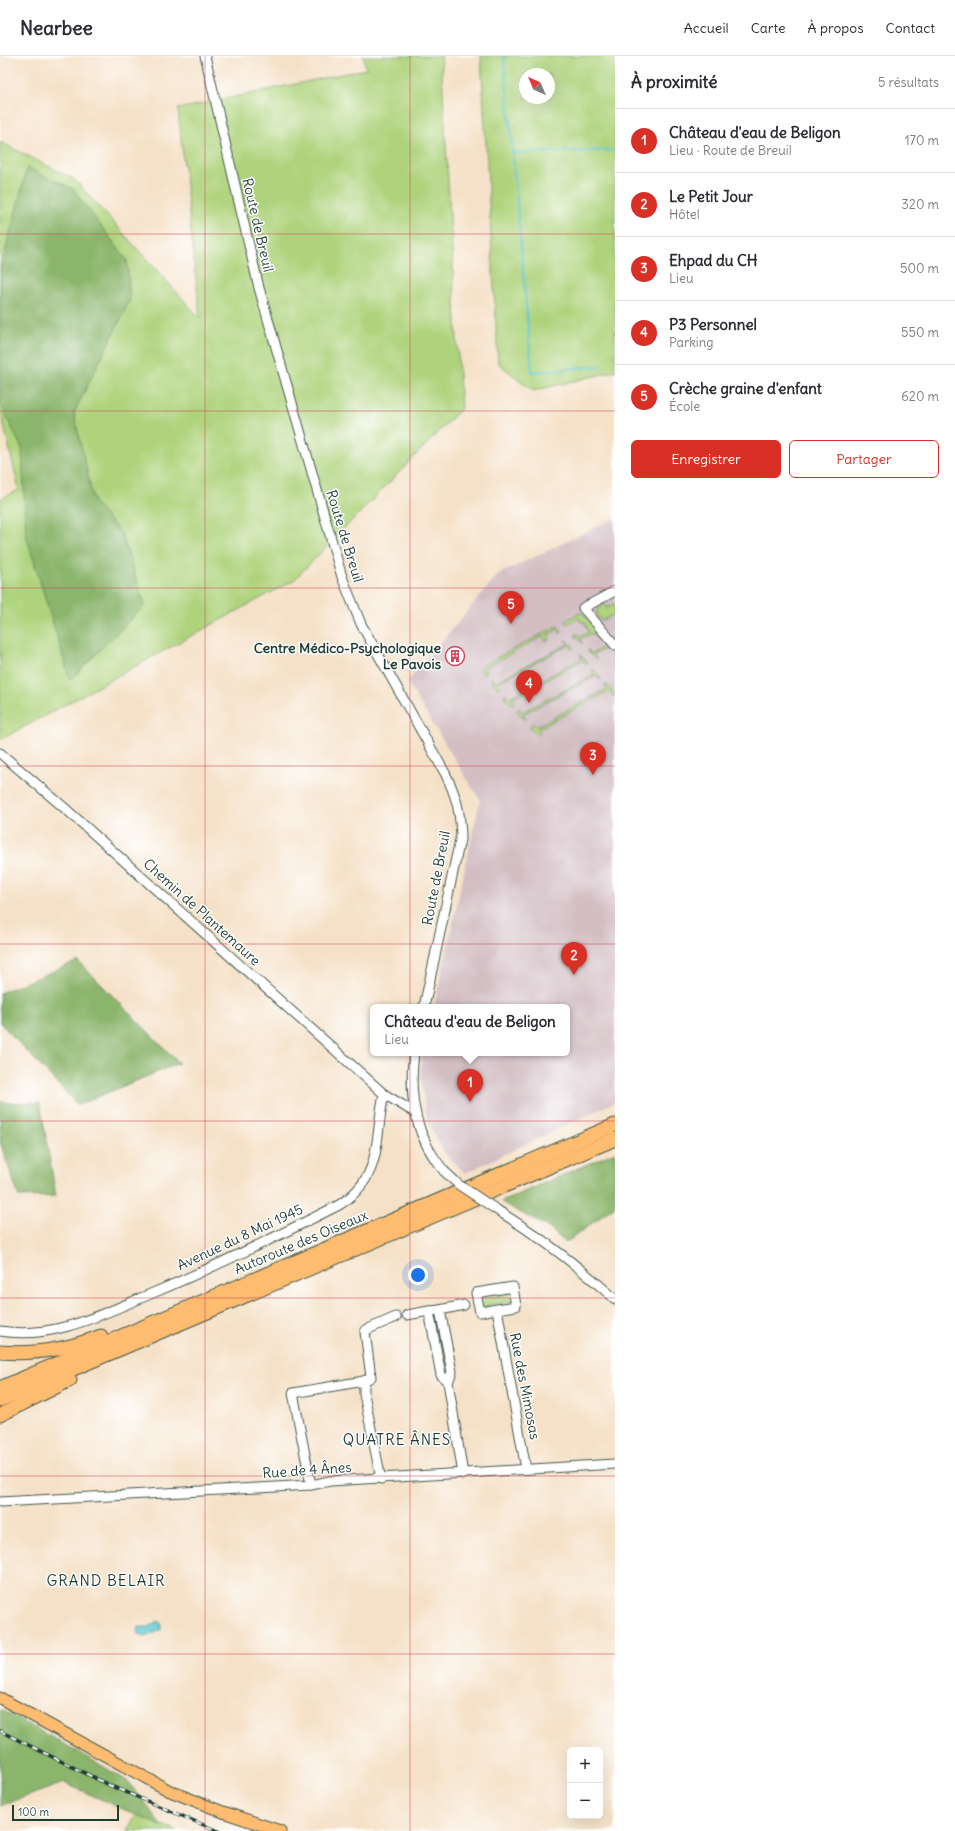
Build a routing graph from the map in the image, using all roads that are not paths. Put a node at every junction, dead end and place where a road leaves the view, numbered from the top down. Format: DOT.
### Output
graph roads {
  1 [pos="205,56"];
  2 [pos="615,591"];
  3 [pos="615,645"];
  4 [pos="0,753"];
  5 [pos="425,1004"];
  6 [pos="414,1056"];
  7 [pos="384,1094"];
  8 [pos="414,1112"];
  9 [pos="615,1125"];
  10 [pos="615,1139"];
  11 [pos="236,1287"];
  12 [pos="615,1299"];
  13 [pos="464,1305"];
  14 [pos="497,1309"];
  15 [pos="440,1310"];
  16 [pos="428,1311"];
  17 [pos="407,1315"];
  18 [pos="396,1317"];
  19 [pos="193,1320"];
  20 [pos="0,1331"];
  21 [pos="0,1352"];
  22 [pos="364,1381"];
  23 [pos="448,1382"];
  24 [pos="0,1388"];
  25 [pos="0,1400"];
  26 [pos="0,1414"];
  27 [pos="615,1464"];
  28 [pos="526,1469"];
  29 [pos="463,1474"];
  30 [pos="380,1479"];
  31 [pos="311,1484"];
  32 [pos="0,1502"];
  33 [pos="0,1698"];
  34 [pos="280,1831"];
  1 -- 5 [label="street, Route de Breuil"];
  2 -- 3 [label="street"];
  4 -- 7 [label="street, Chemin de Plantemaure"];
  6 -- 8 [label="street"];
  7 -- 8 [label="street"];
  7 -- 20 [label="street, Avenue du 8 Mai 1945"];
  8 -- 12 [label="street, bridge"];
  9 -- 11 [label="highway, Autoroute des Oiseaux"];
  10 -- 19 [label="highway, Autoroute des Oiseaux"];
  11 -- 21 [label="highway"];
  11 -- 24 [label="highway, Autoroute des Oiseaux"];
  13 -- 15 [label="street"];
  14 -- 28 [label="street, Rue des Mimosas"];
  15 -- 16 [label="street"];
  15 -- 23 [label="street"];
  16 -- 17 [label="street"];
  16 -- 23 [label="street"];
  18 -- 22 [label="street"];
  19 -- 25 [label="highway, Autoroute des Oiseaux"];
  19 -- 26 [label="highway"];
  22 -- 30 [label="street"];
  22 -- 31 [label="street"];
  23 -- 29 [label="street"];
  27 -- 28 [label="street, Rue de 4 Ânes"];
  28 -- 29 [label="street, Rue de 4 Ânes"];
  29 -- 30 [label="street, Rue de 4 Ânes"];
  30 -- 31 [label="street, Rue de 4 Ânes"];
  31 -- 32 [label="street, Rue de 4 Ânes"];
  33 -- 34 [label="main road"];
}
